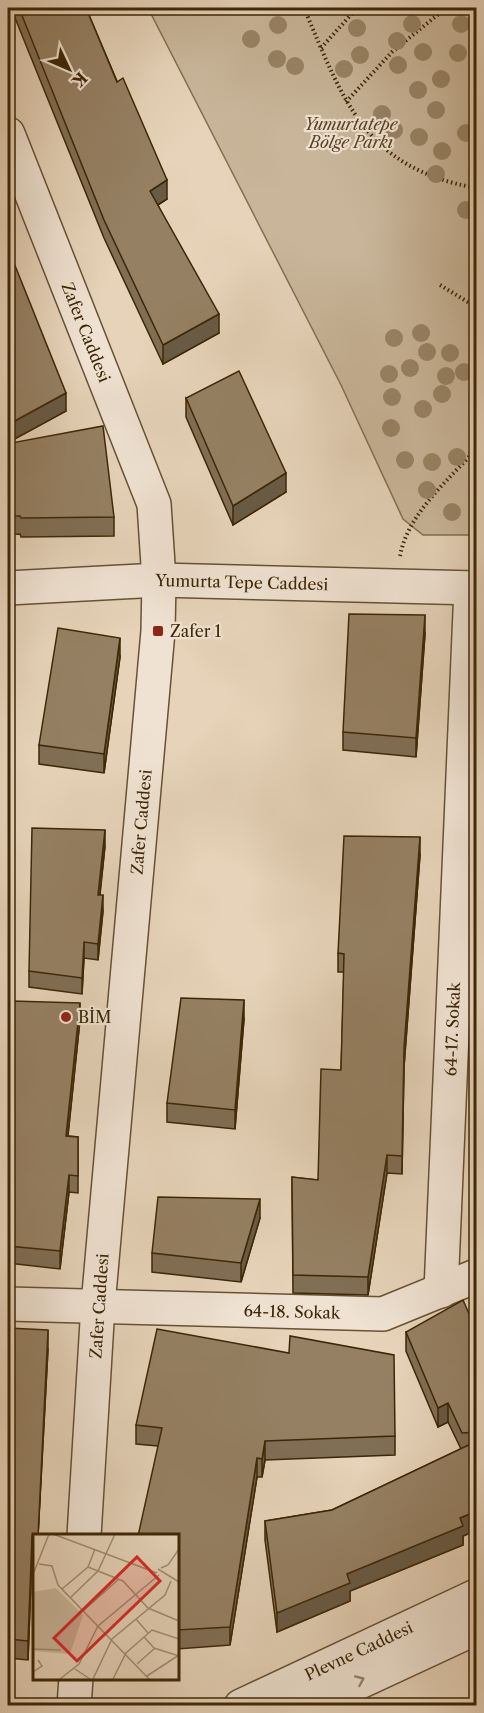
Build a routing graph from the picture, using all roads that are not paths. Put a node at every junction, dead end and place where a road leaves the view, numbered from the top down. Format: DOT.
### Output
graph roads {
  1 [pos="8,134"];
  2 [pos="159,580"];
  3 [pos="8,588"];
  4 [pos="474,588"];
  5 [pos="477,1276"];
  6 [pos="441,1291"];
  7 [pos="8,1304"];
  8 [pos="98,1305"];
  9 [pos="84,1534"];
  10 [pos="477,1596"];
  11 [pos="477,1628"];
  12 [pos="76,1680"];
  13 [pos="74,1706"];
  14 [pos="241,1706"];
  15 [pos="308,1706"];
  1 -- 2 [label="street, Zafer Caddesi"];
  2 -- 3 [label="street, Yumurta Tepe Caddesi"];
  2 -- 4 [label="street, Yumurta Tepe Caddesi"];
  2 -- 8 [label="street, Zafer Caddesi"];
  4 -- 6 [label="street, 64-17. Sokak"];
  5 -- 6 [label="street, 64-18. Sokak"];
  6 -- 8 [label="street, 64-18. Sokak"];
  7 -- 8 [label="street, 64-18. Sokak"];
  8 -- 9 [label="street, Zafer Caddesi"];
  10 -- 14 [label="street, Plevne Caddesi"];
  15 -- 11 [label="street, Plevne Caddesi, one-way"];
  12 -- 13 [label="street"];
}
